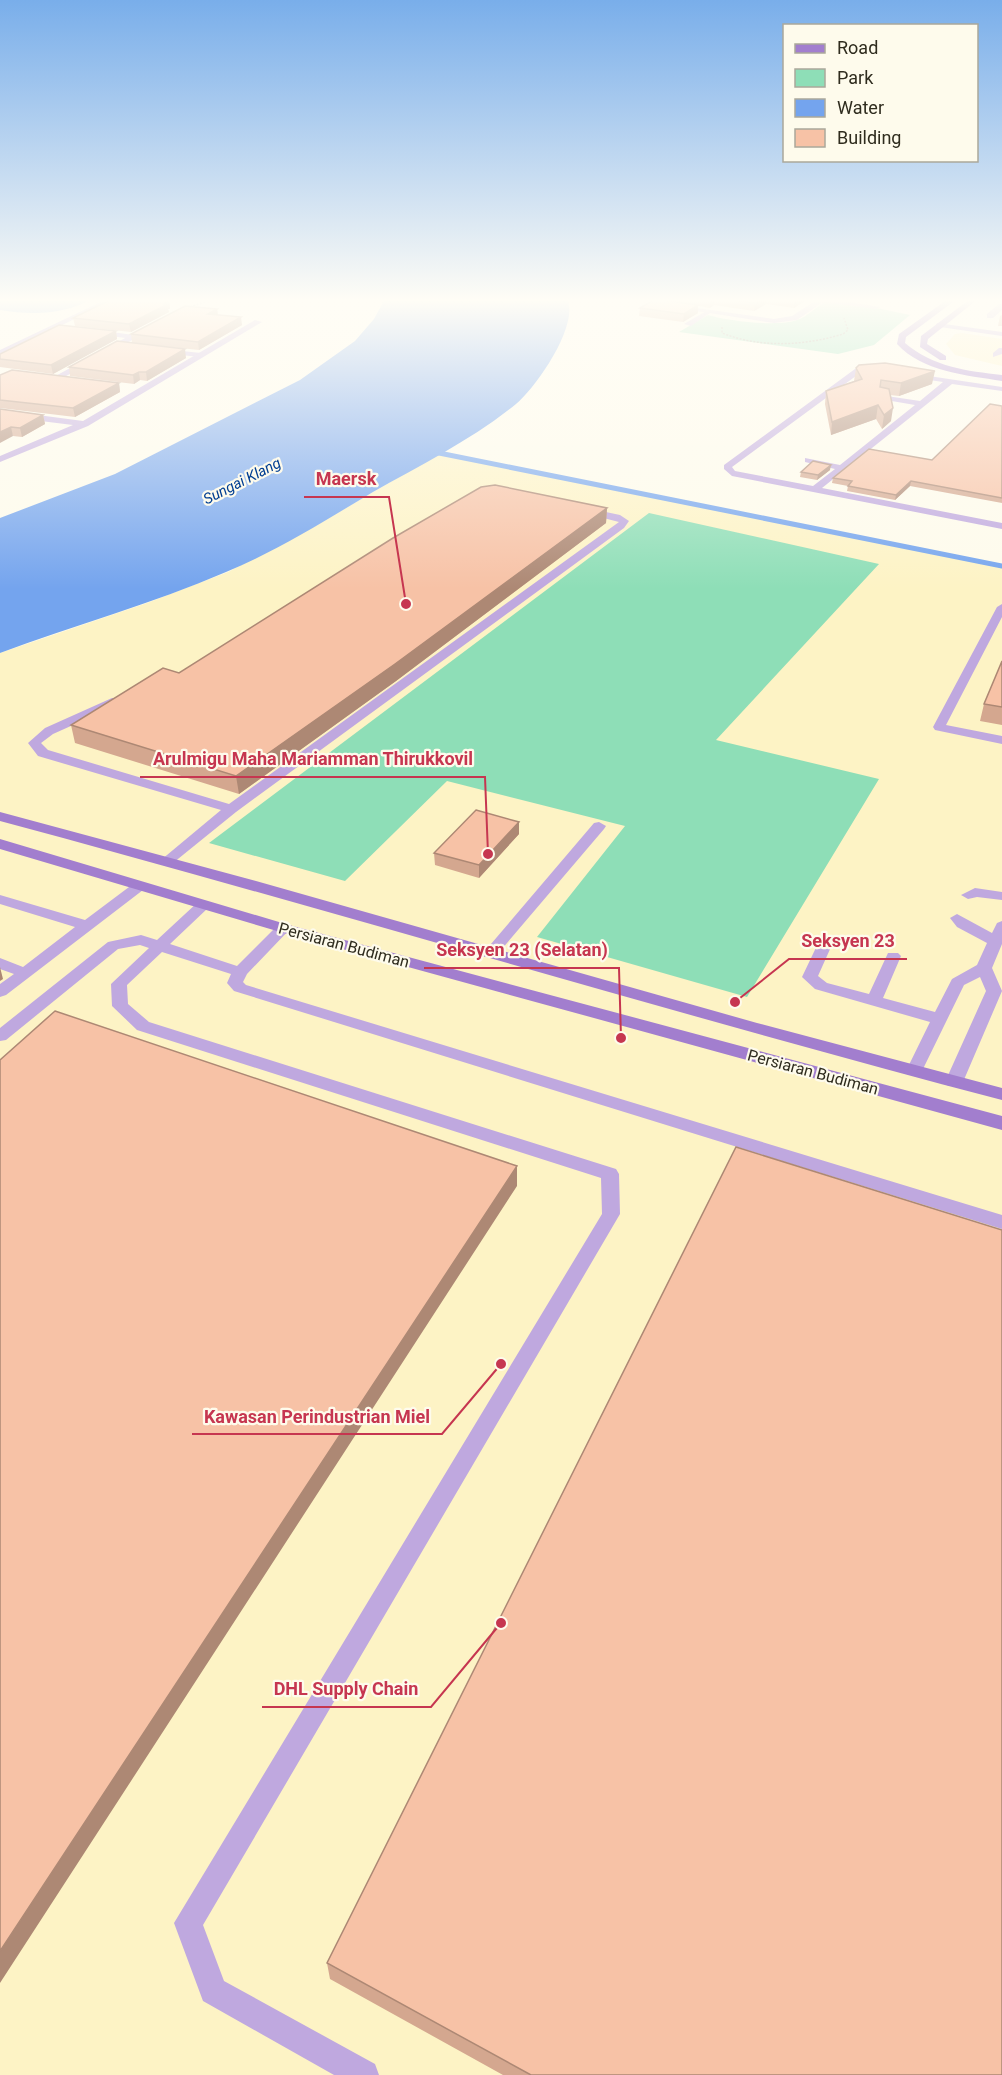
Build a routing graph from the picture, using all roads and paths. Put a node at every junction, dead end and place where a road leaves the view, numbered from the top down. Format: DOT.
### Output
graph roads {
  1 [pos="133,396"];
  2 [pos="824,396"];
  3 [pos="932,396"];
  4 [pos="883,397"];
  5 [pos="922,404"];
  6 [pos="0,413"];
  7 [pos="85,424"];
  8 [pos="0,459"];
  9 [pos="807,460"];
  10 [pos="843,468"];
  11 [pos="814,490"];
  12 [pos="572,508"];
  13 [pos="1002,526"];
  14 [pos="1002,607"];
  15 [pos="124,697"];
  16 [pos="1002,740"];
  17 [pos="231,809"];
  18 [pos="0,816"];
  19 [pos="599,826"];
  20 [pos="0,844"];
  21 [pos="168,860"];
  22 [pos="138,887"];
  23 [pos="968,895"];
  24 [pos="1002,896"];
  25 [pos="0,899"];
  26 [pos="203,905"];
  27 [pos="957,918"];
  28 [pos="87,926"];
  29 [pos="1002,926"];
  30 [pos="283,928"];
  31 [pos="827,938"];
  32 [pos="996,941"];
  33 [pos="160,945"];
  34 [pos="490,954"];
  35 [pos="893,956"];
  36 [pos="0,963"];
  37 [pos="984,968"];
  38 [pos="240,972"];
  39 [pos="25,973"];
  40 [pos="958,982"];
  41 [pos="0,992"];
  42 [pos="998,992"];
  43 [pos="874,1001"];
  44 [pos="940,1019"];
  45 [pos="0,1036"];
  46 [pos="914,1071"];
  47 [pos="954,1082"];
  48 [pos="1002,1094"];
  49 [pos="1002,1123"];
  50 [pos="1002,1222"];
  51 [pos="364,2075"];
  1 -- 7 [label="street"];
  2 -- 11 [label="lane"];
  3 -- 5 [label="lane"];
  4 -- 5 [label="lane"];
  5 -- 10 [label="lane"];
  6 -- 7 [label="street"];
  7 -- 8 [label="street"];
  9 -- 10 [label="lane"];
  10 -- 11 [label="lane"];
  11 -- 13 [label="lane"];
  12 -- 17 [label="lane"];
  14 -- 16 [label="lane"];
  15 -- 17 [label="lane"];
  17 -- 21 [label="lane"];
  18 -- 21 [label="main road, Persiaran Budiman"];
  19 -- 34 [label="lane"];
  20 -- 22 [label="main road, Persiaran Budiman"];
  21 -- 34 [label="main road, Persiaran Budiman"];
  22 -- 26 [label="main road, Persiaran Budiman"];
  22 -- 28 [label="lane"];
  23 -- 24 [label="lane"];
  25 -- 28 [label="lane"];
  26 -- 30 [label="main road, Persiaran Budiman"];
  26 -- 33 [label="lane"];
  27 -- 32 [label="lane"];
  28 -- 39 [label="lane"];
  29 -- 32 [label="lane"];
  30 -- 38 [label="lane"];
  30 -- 49 [label="main road, Persiaran Budiman"];
  31 -- 43 [label="lane"];
  32 -- 37 [label="lane"];
  33 -- 38 [label="lane"];
  33 -- 45 [label="lane"];
  33 -- 51 [label="lane"];
  34 -- 46 [label="main road, Persiaran Budiman"];
  35 -- 43 [label="lane"];
  36 -- 39 [label="lane"];
  37 -- 40 [label="lane"];
  37 -- 42 [label="lane"];
  38 -- 50 [label="lane"];
  39 -- 41 [label="lane"];
  40 -- 42 [label="lane"];
  40 -- 44 [label="lane"];
  42 -- 47 [label="lane"];
  43 -- 44 [label="lane"];
  44 -- 46 [label="lane"];
  46 -- 47 [label="main road, Persiaran Budiman"];
  47 -- 48 [label="main road, Persiaran Budiman"];
}
